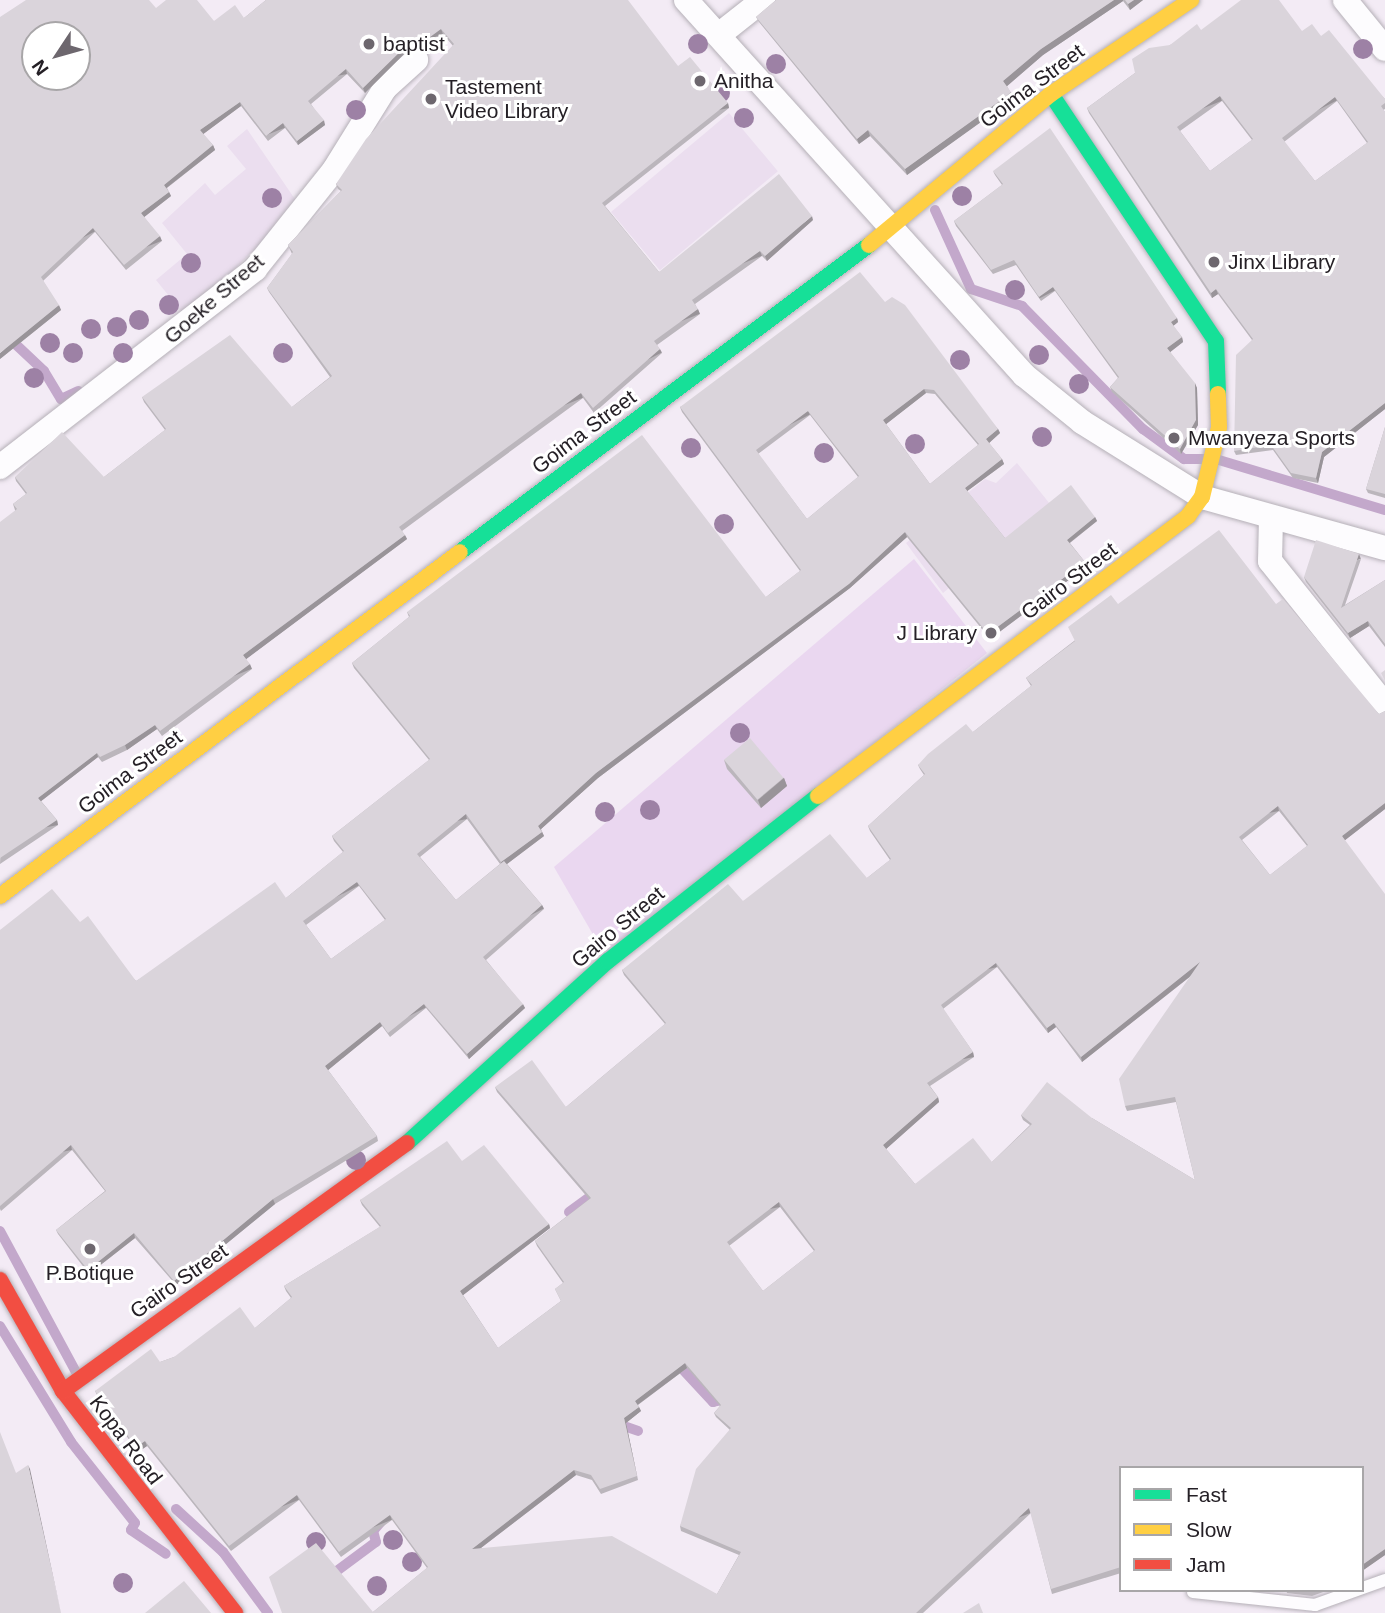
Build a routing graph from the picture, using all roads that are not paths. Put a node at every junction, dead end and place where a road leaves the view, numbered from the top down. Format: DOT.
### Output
graph roads {
  1 [pos="686,0"];
  2 [pos="763,0"];
  3 [pos="1191,0"];
  4 [pos="1345,0"];
  5 [pos="719,34"];
  6 [pos="1385,49"];
  7 [pos="416,60"];
  8 [pos="1051,94"];
  9 [pos="894,227"];
  10 [pos="0,467"];
  11 [pos="1202,497"];
  12 [pos="1270,517"];
  13 [pos="1385,548"];
  14 [pos="1385,705"];
  15 [pos="0,896"];
  16 [pos="0,1280"];
  17 [pos="63,1391"];
  18 [pos="1385,1580"];
  19 [pos="1364,1588"];
  20 [pos="1193,1592"];
  21 [pos="1351,1592"];
  22 [pos="236,1613"];
  1 -- 5 [label="street"];
  2 -- 5 [label="street"];
  3 -- 8 [label="street, Goima Street"];
  4 -- 6 [label="street"];
  5 -- 9 [label="street"];
  7 -- 10 [label="street, Goeke Street"];
  8 -- 9 [label="street, Goima Street"];
  8 -- 11 [label="street"];
  9 -- 11 [label="street"];
  9 -- 15 [label="street, Goima Street"];
  11 -- 12 [label="street"];
  11 -- 17 [label="street, Gairo Street"];
  12 -- 13 [label="street"];
  12 -- 14 [label="street"];
  16 -- 17 [label="street, Kopa Road"];
  17 -- 22 [label="street, Kopa Road"];
  18 -- 19 [label="lane"];
  20 -- 21 [label="lane"];
}
